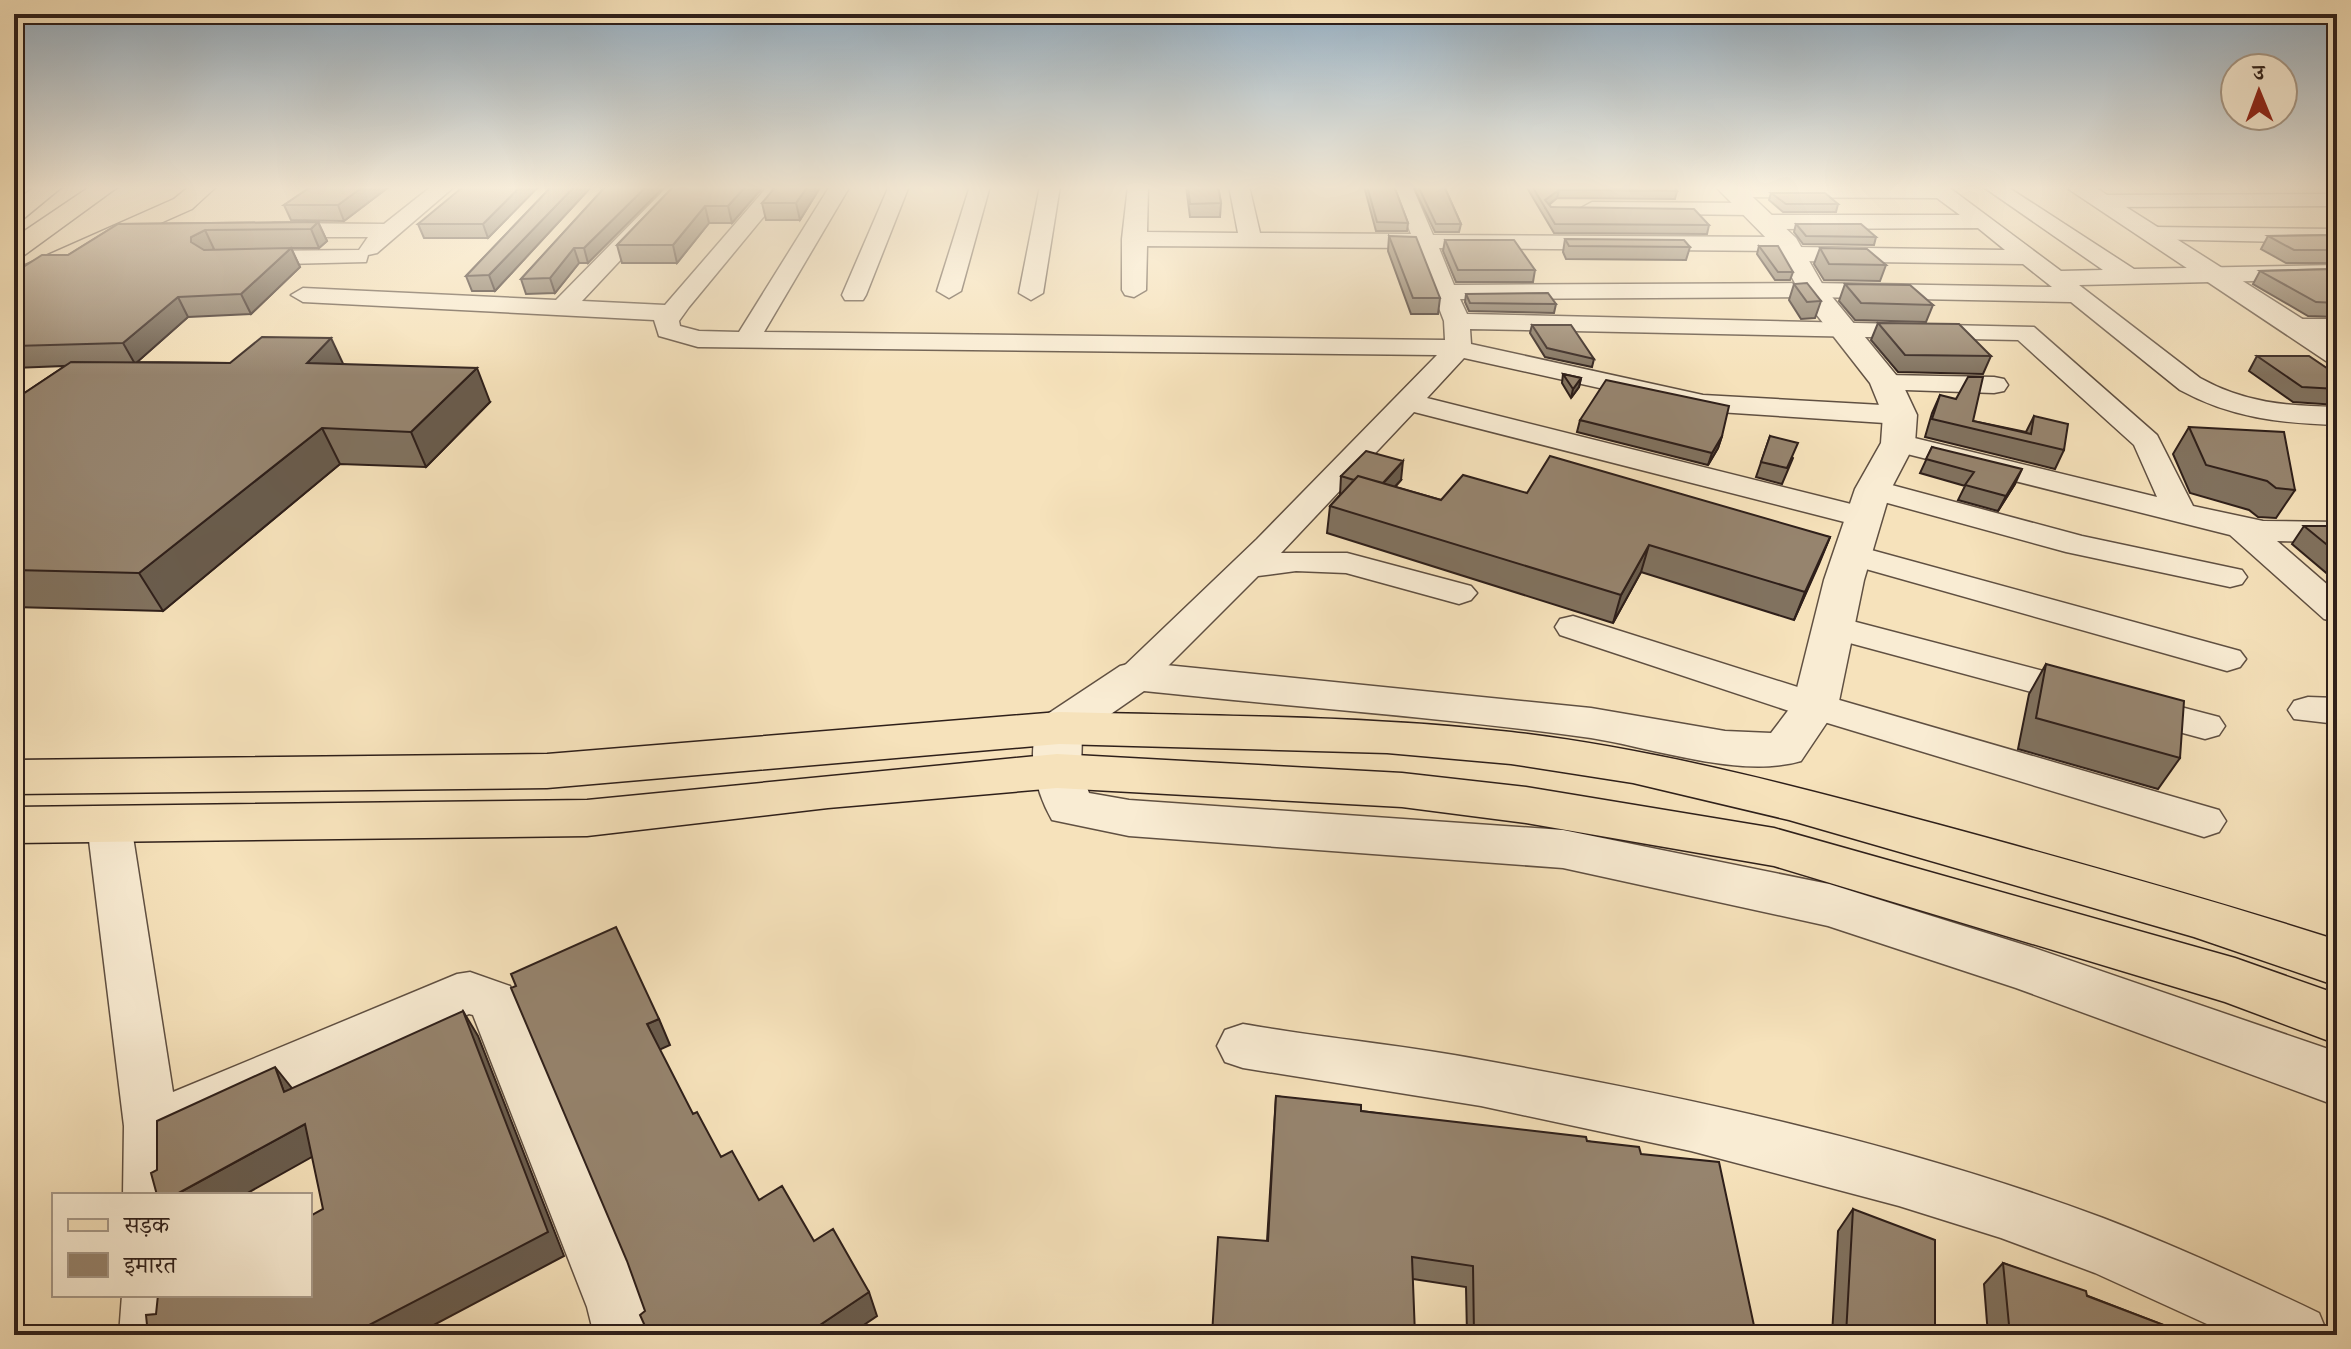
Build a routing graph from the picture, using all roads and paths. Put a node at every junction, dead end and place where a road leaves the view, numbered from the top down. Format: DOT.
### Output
graph roads {
  1 [pos="83,249"];
  2 [pos="368,249"];
  3 [pos="619,249"];
  4 [pos="725,249"];
  5 [pos="802,249"];
  6 [pos="873,249"];
  7 [pos="961,249"];
  8 [pos="1039,249"];
  9 [pos="1133,249"];
  10 [pos="1426,249"];
  11 [pos="1782,249"];
  12 [pos="1974,249"];
  13 [pos="2019,249"];
  14 [pos="2087,249"];
  15 [pos="2175,249"];
  16 [pos="358,257"];
  17 [pos="2030,257"];
  18 [pos="214,259"];
  19 [pos="2337,272"];
  20 [pos="2213,273"];
  21 [pos="335,275"];
  22 [pos="2127,275"];
  23 [pos="2056,278"];
  24 [pos="14,280"];
  25 [pos="464,281"];
  26 [pos="518,284"];
  27 [pos="1134,290"];
  28 [pos="1812,290"];
  29 [pos="949,291"];
  30 [pos="1446,292"];
  31 [pos="1031,293"];
  32 [pos="303,295"];
  33 [pos="854,295"];
  34 [pos="2078,295"];
  35 [pos="444,302"];
  36 [pos="498,306"];
  37 [pos="562,308"];
  38 [pos="671,313"];
  39 [pos="2295,327"];
  40 [pos="2337,327"];
  41 [pos="1843,329"];
  42 [pos="1457,335"];
  43 [pos="747,339"];
  44 [pos="2337,354"];
  45 [pos="1994,385"];
  46 [pos="1410,402"];
  47 [pos="1895,413"];
  48 [pos="2337,416"];
  49 [pos="1869,503"];
  50 [pos="2180,513"];
  51 [pos="2242,528"];
  52 [pos="2337,532"];
  53 [pos="1853,555"];
  54 [pos="1247,567"];
  55 [pos="2230,577"];
  56 [pos="1459,593"];
  57 [pos="2337,611"];
  58 [pos="1573,627"];
  59 [pos="1833,627"];
  60 [pos="2227,659"];
  61 [pos="1136,676"];
  62 [pos="1815,706"];
  63 [pos="2205,726"];
  64 [pos="1058,749"];
  65 [pos="14,777"];
  66 [pos="2204,821"];
  67 [pos="109,824"];
  68 [pos="14,825"];
  69 [pos="2337,963"];
  70 [pos="2337,1019"];
  71 [pos="1243,1046"];
  72 [pos="2337,1079"];
  73 [pos="151,1126"];
  74 [pos="151,1193"];
  75 [pos="152,1297"];
  76 [pos="150,1335"];
  77 [pos="625,1335"];
  78 [pos="2297,1335"];
  1 -- 24 [label="main road"];
  2 -- 16 [label="street"];
  3 -- 37 [label="street"];
  4 -- 38 [label="street"];
  5 -- 43 [label="street"];
  6 -- 33 [label="street"];
  7 -- 29 [label="street"];
  8 -- 31 [label="street"];
  9 -- 27 [label="street"];
  10 -- 30 [label="street"];
  11 -- 28 [label="street"];
  12 -- 17 [label="street"];
  13 -- 17 [label="street"];
  14 -- 22 [label="street"];
  15 -- 20 [label="street"];
  16 -- 18 [label="street"];
  16 -- 21 [label="street"];
  17 -- 23 [label="street"];
  19 -- 20 [label="street"];
  20 -- 22 [label="street"];
  20 -- 39 [label="street"];
  22 -- 23 [label="street"];
  23 -- 34 [label="street"];
  25 -- 35 [label="street"];
  26 -- 36 [label="street"];
  28 -- 30 [label="street"];
  28 -- 34 [label="street"];
  28 -- 41 [label="street"];
  30 -- 42 [label="street"];
  32 -- 35 [label="street"];
  34 -- 48 [label="street"];
  35 -- 36 [label="street"];
  36 -- 37 [label="street"];
  37 -- 38 [label="street"];
  38 -- 43 [label="street"];
  39 -- 40 [label="street"];
  39 -- 44 [label="street"];
  41 -- 42 [label="street"];
  41 -- 47 [label="street"];
  41 -- 50 [label="street"];
  42 -- 43 [label="street"];
  42 -- 46 [label="street"];
  42 -- 47 [label="street"];
  45 -- 47 [label="street"];
  46 -- 49 [label="street"];
  46 -- 54 [label="street"];
  47 -- 49 [label="street"];
  47 -- 50 [label="street"];
  49 -- 53 [label="street"];
  49 -- 55 [label="street"];
  50 -- 51 [label="street"];
  51 -- 52 [label="street"];
  51 -- 57 [label="street"];
  53 -- 59 [label="street"];
  53 -- 60 [label="street"];
  54 -- 56 [label="street"];
  54 -- 61 [label="street"];
  58 -- 62 [label="street"];
  59 -- 62 [label="street"];
  59 -- 63 [label="street"];
  61 -- 62 [label="street"];
  61 -- 64 [label="street"];
  62 -- 66 [label="street"];
  64 -- 65 [label="main road"];
  64 -- 67 [label="main road"];
  64 -- 69 [label="main road"];
  64 -- 70 [label="main road"];
  64 -- 72 [label="street"];
  67 -- 68 [label="main road"];
  67 -- 73 [label="street"];
  71 -- 78 [label="street"];
  73 -- 74 [label="street"];
  73 -- 77 [label="street"];
  75 -- 76 [label="street"];
}
